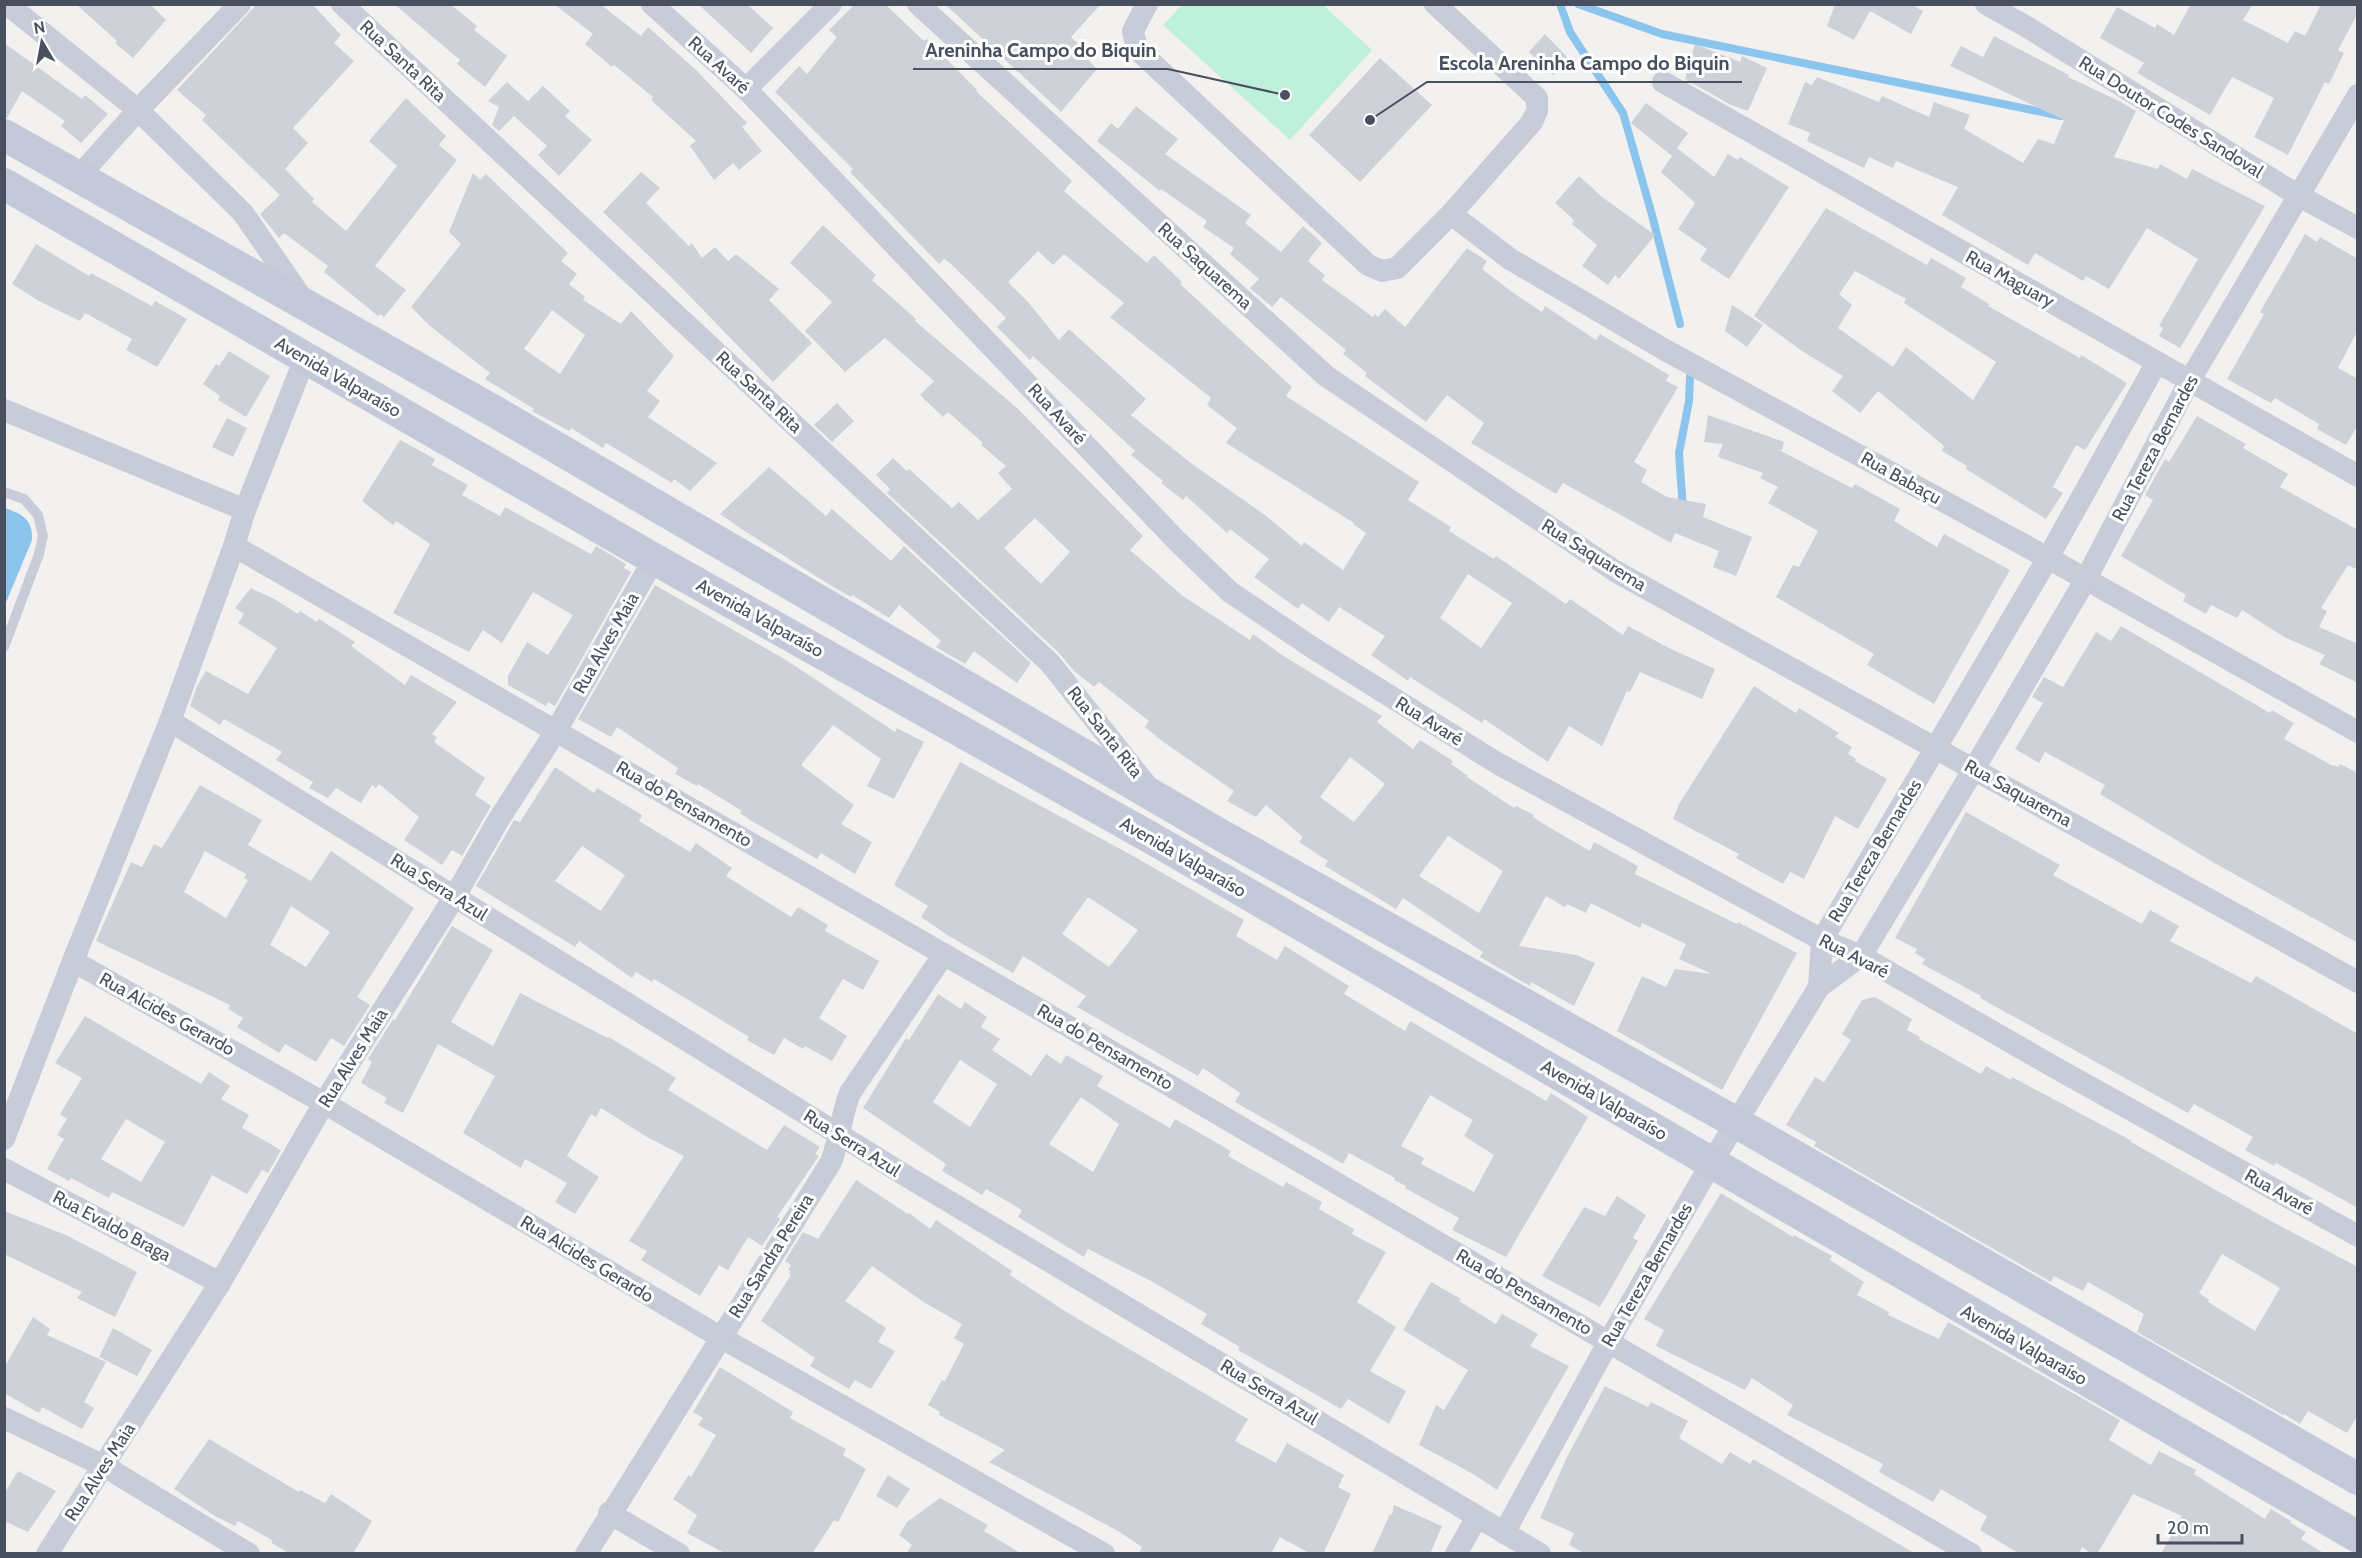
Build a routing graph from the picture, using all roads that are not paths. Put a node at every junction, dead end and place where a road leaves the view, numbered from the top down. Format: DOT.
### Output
graph roads {
  1 [pos="7,4"];
  2 [pos="240,4"];
  3 [pos="342,4"];
  4 [pos="652,4"];
  5 [pos="831,4"];
  6 [pos="918,4"];
  7 [pos="1435,4"];
  8 [pos="1986,4"];
  9 [pos="1146,5"];
  10 [pos="1663,82"];
  11 [pos="746,89"];
  12 [pos="2358,95"];
  13 [pos="138,110"];
  14 [pos="4,135"];
  15 [pos="79,176"];
  16 [pos="4,184"];
  17 [pos="2299,196"];
  18 [pos="1451,214"];
  19 [pos="2358,228"];
  20 [pos="306,304"];
  21 [pos="305,358"];
  22 [pos="2157,362"];
  23 [pos="2190,381"];
  24 [pos="4,410"];
  25 [pos="605,476"];
  26 [pos="2358,476"];
  27 [pos="4,492"];
  28 [pos="245,510"];
  29 [pos="582,517"];
  30 [pos="234,546"];
  31 [pos="2048,558"];
  32 [pos="654,559"];
  33 [pos="2086,579"];
  34 [pos="4,647"];
  35 [pos="170,721"];
  36 [pos="556,731"];
  37 [pos="2358,732"];
  38 [pos="1936,749"];
  39 [pos="1974,770"];
  40 [pos="1157,797"];
  41 [pos="455,897"];
  42 [pos="1822,940"];
  43 [pos="944,954"];
  44 [pos="1861,956"];
  45 [pos="73,961"];
  46 [pos="2358,982"];
  47 [pos="1819,987"];
  48 [pos="324,1102"];
  49 [pos="1737,1123"];
  50 [pos="838,1134"];
  51 [pos="4,1139"];
  52 [pos="1712,1162"];
  53 [pos="4,1169"];
  54 [pos="2358,1236"];
  55 [pos="220,1283"];
  56 [pos="720,1337"];
  57 [pos="1609,1341"];
  58 [pos="4,1418"];
  59 [pos="104,1466"];
  60 [pos="2358,1479"];
  61 [pos="609,1513"];
  62 [pos="1477,1517"];
  63 [pos="1504,1533"];
  64 [pos="2358,1537"];
  65 [pos="47,1554"];
  66 [pos="249,1554"];
  67 [pos="586,1554"];
  68 [pos="679,1554"];
  69 [pos="1104,1554"];
  70 [pos="1456,1554"];
  71 [pos="1540,1554"];
  72 [pos="1971,1554"];
  1 -- 13 [label="street"];
  2 -- 13 [label="street"];
  3 -- 40 [label="street, Rua Santa Rita"];
  4 -- 11 [label="street, Rua Avaré"];
  5 -- 11 [label="street"];
  6 -- 38 [label="street, Rua Saquarema"];
  7 -- 18 [label="street"];
  8 -- 17 [label="street, Rua Doutor Codes Sandoval"];
  9 -- 18 [label="street"];
  10 -- 22 [label="street, Rua Maguary"];
  11 -- 42 [label="street, Rua Avaré"];
  12 -- 17 [label="street, Rua Tereza Bernardes"];
  13 -- 15 [label="street"];
  13 -- 20 [label="street"];
  14 -- 15 [label="main road"];
  15 -- 20 [label="main road"];
  16 -- 21 [label="main road, Avenida Valparaíso"];
  17 -- 19 [label="street, Rua Doutor Codes Sandoval"];
  17 -- 23 [label="street, Rua Tereza Bernardes"];
  18 -- 31 [label="street, Rua Babaçu"];
  20 -- 25 [label="main road"];
  21 -- 28 [label="street"];
  21 -- 29 [label="main road, Avenida Valparaíso"];
  22 -- 23 [label="street, Rua Maguary"];
  22 -- 31 [label="street, Rua Tereza Bernardes"];
  23 -- 26 [label="street, Rua Maguary"];
  23 -- 33 [label="street, Rua Tereza Bernardes"];
  24 -- 28 [label="street"];
  25 -- 29 [label="main road"];
  25 -- 40 [label="main road"];
  27 -- 34 [label="lane"];
  28 -- 30 [label="street"];
  29 -- 32 [label="main road, Avenida Valparaíso"];
  30 -- 35 [label="street"];
  30 -- 36 [label="street, Rua do Pensamento"];
  31 -- 33 [label="street, Rua Babaçu"];
  31 -- 38 [label="street, Rua Tereza Bernardes"];
  32 -- 36 [label="street, Rua Alves Maia"];
  32 -- 52 [label="main road, Avenida Valparaíso"];
  33 -- 37 [label="street, Rua Babaçu"];
  33 -- 39 [label="street, Rua Tereza Bernardes"];
  35 -- 41 [label="street, Rua Serra Azul"];
  35 -- 45 [label="street"];
  36 -- 41 [label="street, Rua Alves Maia"];
  36 -- 43 [label="street, Rua do Pensamento"];
  38 -- 39 [label="street, Rua Saquarema"];
  38 -- 42 [label="street, Rua Tereza Bernardes"];
  39 -- 44 [label="street, Rua Tereza Bernardes"];
  39 -- 46 [label="street, Rua Saquarema"];
  40 -- 49 [label="main road"];
  41 -- 48 [label="street, Rua Alves Maia"];
  41 -- 50 [label="street, Rua Serra Azul"];
  42 -- 44 [label="street, Rua Avaré"];
  42 -- 47 [label="street, Rua Tereza Bernardes"];
  43 -- 50 [label="street, Rua Sandra Pereira"];
  43 -- 57 [label="street, Rua do Pensamento"];
  44 -- 47 [label="street"];
  44 -- 54 [label="street, Rua Avaré"];
  45 -- 48 [label="street, Rua Alcides Gerardo"];
  45 -- 51 [label="street"];
  47 -- 49 [label="street, Rua Tereza Bernardes"];
  48 -- 55 [label="street, Rua Alves Maia"];
  48 -- 56 [label="street, Rua Alcides Gerardo"];
  49 -- 52 [label="street, Rua Tereza Bernardes"];
  49 -- 60 [label="main road"];
  50 -- 56 [label="street, Rua Sandra Pereira"];
  50 -- 62 [label="street, Rua Serra Azul"];
  52 -- 57 [label="street, Rua Tereza Bernardes"];
  52 -- 64 [label="main road, Avenida Valparaíso"];
  53 -- 55 [label="street, Rua Evaldo Braga"];
  55 -- 59 [label="street, Rua Alves Maia"];
  56 -- 61 [label="street, Rua Sandra Pereira"];
  56 -- 69 [label="street, Rua Alcides Gerardo"];
  57 -- 63 [label="street, Rua Tereza Bernardes"];
  57 -- 72 [label="street, Rua do Pensamento"];
  58 -- 59 [label="street"];
  59 -- 65 [label="street, Rua Alves Maia"];
  59 -- 66 [label="street"];
  61 -- 67 [label="street, Rua Sandra Pereira"];
  61 -- 68 [label="street"];
  62 -- 63 [label="street, Rua Serra Azul"];
  62 -- 70 [label="street"];
  63 -- 71 [label="street, Rua Serra Azul"];
}
